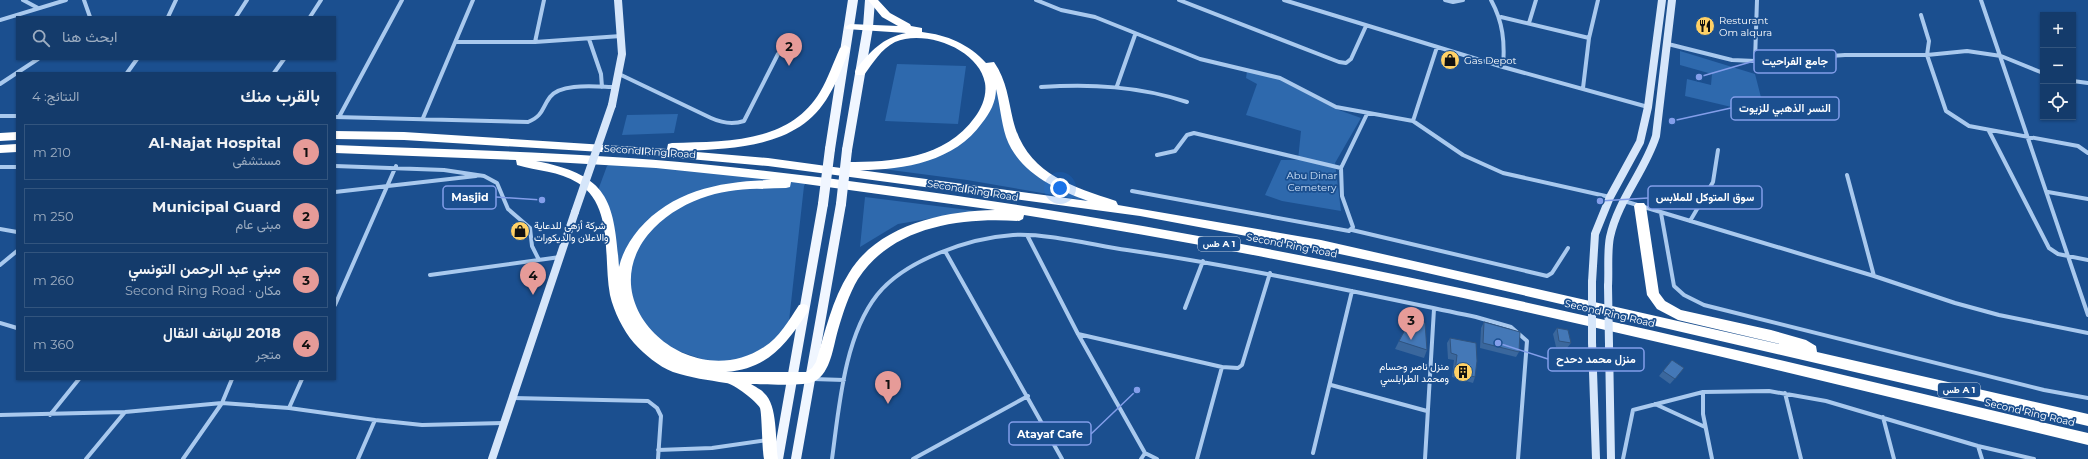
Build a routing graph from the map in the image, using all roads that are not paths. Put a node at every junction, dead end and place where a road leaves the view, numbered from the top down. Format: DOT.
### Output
graph roads {
  1 [pos="22,0"];
  2 [pos="66,0"];
  3 [pos="84,0"];
  4 [pos="176,0"];
  5 [pos="247,0"];
  6 [pos="321,0"];
  7 [pos="402,0"];
  8 [pos="473,0"];
  9 [pos="544,0"];
  10 [pos="618,0"];
  11 [pos="853,0"];
  12 [pos="870,0"];
  13 [pos="873,0"];
  14 [pos="1036,0"];
  15 [pos="1179,0"];
  16 [pos="1284,0"];
  17 [pos="1445,0"];
  18 [pos="1463,0"];
  19 [pos="1491,0"];
  20 [pos="1536,0"];
  21 [pos="1598,0"];
  22 [pos="1662,0"];
  23 [pos="1672,0"];
  24 [pos="1757,0"];
  25 [pos="1981,0"];
  26 [pos="38,8"];
  27 [pos="1921,15"];
  28 [pos="90,16"];
  29 [pos="168,16"];
  30 [pos="237,16"];
  31 [pos="311,16"];
  32 [pos="1500,17"];
  33 [pos="0,20"];
  34 [pos="1528,23"];
  35 [pos="1366,26"];
  36 [pos="850,27"];
  37 [pos="868,27"];
  38 [pos="913,29"];
  39 [pos="1135,35"];
  40 [pos="622,36"];
  41 [pos="1589,38"];
  42 [pos="589,39"];
  43 [pos="456,42"];
  44 [pos="535,42"];
  45 [pos="1668,44"];
  46 [pos="1437,47"];
  47 [pos="846,48"];
  48 [pos="778,54"];
  49 [pos="1928,55"];
  50 [pos="2001,56"];
  51 [pos="36,60"];
  52 [pos="136,60"];
  53 [pos="283,60"];
  54 [pos="1754,61"];
  55 [pos="1503,67"];
  56 [pos="18,72"];
  57 [pos="127,72"];
  58 [pos="275,72"];
  59 [pos="860,72"];
  60 [pos="2040,72"];
  61 [pos="16,73"];
  62 [pos="619,74"];
  63 [pos="2076,81"];
  64 [pos="2088,83"];
  65 [pos="0,84"];
  66 [pos="1117,86"];
  67 [pos="602,87"];
  68 [pos="616,87"];
  69 [pos="1041,87"];
  70 [pos="1582,88"];
  71 [pos="1187,102"];
  72 [pos="1648,108"];
  73 [pos="1367,114"];
  74 [pos="0,116"];
  75 [pos="16,116"];
  76 [pos="337,117"];
  77 [pos="423,118"];
  78 [pos="1413,120"];
  79 [pos="1989,131"];
  80 [pos="336,135"];
  81 [pos="16,136"];
  82 [pos="0,137"];
  83 [pos="2027,138"];
  84 [pos="16,148"];
  85 [pos="0,149"];
  86 [pos="336,149"];
  87 [pos="634,150"];
  88 [pos="1718,150"];
  89 [pos="2088,153"];
  90 [pos="482,154"];
  91 [pos="1157,155"];
  92 [pos="768,162"];
  93 [pos="336,166"];
  94 [pos="396,166"];
  95 [pos="16,167"];
  96 [pos="0,168"];
  97 [pos="1340,168"];
  98 [pos="1847,175"];
  99 [pos="479,176"];
  100 [pos="834,184"];
  101 [pos="388,186"];
  102 [pos="1132,191"];
  103 [pos="336,192"];
  104 [pos="2048,192"];
  105 [pos="1610,197"];
  106 [pos="2088,199"];
  107 [pos="1624,201"];
  108 [pos="1640,206"];
  109 [pos="1140,212"];
  110 [pos="1661,213"];
  111 [pos="1690,221"];
  112 [pos="1128,227"];
  113 [pos="0,229"];
  114 [pos="1352,230"];
  115 [pos="16,232"];
  116 [pos="1027,235"];
  117 [pos="1568,248"];
  118 [pos="945,251"];
  119 [pos="16,253"];
  120 [pos="2068,256"];
  121 [pos="560,257"];
  122 [pos="539,260"];
  123 [pos="2088,260"];
  124 [pos="1203,261"];
  125 [pos="0,265"];
  126 [pos="1270,273"];
  127 [pos="430,275"];
  128 [pos="1874,276"];
  129 [pos="1352,291"];
  130 [pos="336,303"];
  131 [pos="1185,308"];
  132 [pos="803,309"];
  133 [pos="1434,309"];
  134 [pos="2088,315"];
  135 [pos="0,323"];
  136 [pos="16,328"];
  137 [pos="2088,333"];
  138 [pos="1078,334"];
  139 [pos="1830,359"];
  140 [pos="1222,367"];
  141 [pos="730,377"];
  142 [pos="792,378"];
  143 [pos="809,378"];
  144 [pos="77,380"];
  145 [pos="232,380"];
  146 [pos="302,380"];
  147 [pos="844,380"];
  148 [pos="1331,385"];
  149 [pos="1702,392"];
  150 [pos="1785,393"];
  151 [pos="1028,396"];
  152 [pos="513,398"];
  153 [pos="2088,398"];
  154 [pos="222,404"];
  155 [pos="1655,404"];
  156 [pos="289,408"];
  157 [pos="1427,411"];
  158 [pos="125,412"];
  159 [pos="0,415"];
  160 [pos="50,415"];
  161 [pos="1883,418"];
  162 [pos="375,420"];
  163 [pos="2088,420"];
  164 [pos="503,423"];
  165 [pos="1705,427"];
  166 [pos="2088,439"];
  167 [pos="768,440"];
  168 [pos="1978,446"];
  169 [pos="658,450"];
  170 [pos="1145,453"];
  171 [pos="1313,453"];
  172 [pos="86,459"];
  173 [pos="183,459"];
  174 [pos="358,459"];
  175 [pos="492,459"];
  176 [pos="658,459"];
  177 [pos="771,459"];
  178 [pos="778,459"];
  179 [pos="796,459"];
  180 [pos="832,459"];
  181 [pos="913,459"];
  182 [pos="1062,459"];
  183 [pos="1141,459"];
  184 [pos="1157,459"];
  185 [pos="1197,459"];
  186 [pos="1425,459"];
  187 [pos="1518,459"];
  188 [pos="1596,459"];
  189 [pos="1611,459"];
  190 [pos="1623,459"];
  191 [pos="1712,459"];
  192 [pos="1801,459"];
  193 [pos="1894,459"];
  194 [pos="1982,459"];
  195 [pos="2034,459"];
  1 -- 26 [label="street"];
  2 -- 26 [label="street"];
  3 -- 28 [label="street"];
  4 -- 29 [label="street"];
  5 -- 30 [label="street"];
  6 -- 31 [label="street"];
  7 -- 76 [label="street"];
  8 -- 43 [label="street"];
  9 -- 44 [label="street"];
  10 -- 40 [label="main road"];
  11 -- 36 [label="main road"];
  12 -- 37 [label="main road"];
  13 -- 38 [label="highway"];
  14 -- 39 [label="street"];
  15 -- 35 [label="street"];
  16 -- 35 [label="street"];
  17 -- 18 [label="street"];
  19 -- 32 [label="street"];
  20 -- 34 [label="street"];
  21 -- 41 [label="street"];
  22 -- 72 [label="main road"];
  23 -- 45 [label="main road"];
  24 -- 54 [label="street"];
  25 -- 50 [label="street"];
  26 -- 33 [label="street"];
  27 -- 49 [label="street"];
  32 -- 34 [label="street"];
  32 -- 55 [label="street"];
  34 -- 41 [label="street"];
  35 -- 46 [label="street"];
  36 -- 37 [label="highway"];
  36 -- 47 [label="main road"];
  37 -- 38 [label="highway"];
  37 -- 59 [label="main road"];
  38 -- 109 [label="highway"];
  39 -- 66 [label="street"];
  39 -- 73 [label="street"];
  40 -- 42 [label="street"];
  40 -- 62 [label="main road"];
  41 -- 70 [label="street"];
  42 -- 44 [label="street"];
  42 -- 67 [label="street"];
  43 -- 44 [label="street"];
  43 -- 77 [label="street"];
  45 -- 54 [label="street"];
  45 -- 107 [label="main road"];
  46 -- 55 [label="street"];
  46 -- 78 [label="street"];
  47 -- 87 [label="highway"];
  47 -- 132 [label="main road, bridge"];
  48 -- 62 [label="street"];
  49 -- 50 [label="street"];
  49 -- 54 [label="street"];
  49 -- 79 [label="street"];
  50 -- 60 [label="street"];
  50 -- 83 [label="street"];
  51 -- 56 [label="street"];
  52 -- 57 [label="street"];
  53 -- 58 [label="street"];
  55 -- 70 [label="street"];
  59 -- 92 [label="highway"];
  59 -- 143 [label="main road, bridge"];
  61 -- 65 [label="street"];
  62 -- 68 [label="main road"];
  63 -- 64 [label="street"];
  66 -- 69 [label="street"];
  66 -- 71 [label="street"];
  67 -- 68 [label="street"];
  67 -- 77 [label="street"];
  68 -- 121 [label="main road, bridge"];
  70 -- 72 [label="street"];
  72 -- 105 [label="main road"];
  73 -- 78 [label="street"];
  73 -- 97 [label="street"];
  74 -- 75 [label="street"];
  76 -- 77 [label="street"];
  78 -- 105 [label="street"];
  79 -- 83 [label="street"];
  79 -- 120 [label="street"];
  80 -- 87 [label="highway, Second Ring Road / طس A 1"];
  81 -- 82 [label="highway"];
  83 -- 89 [label="street"];
  83 -- 104 [label="street"];
  84 -- 85 [label="highway"];
  86 -- 90 [label="highway, Second Ring Road / طس A 1"];
  87 -- 92 [label="highway, Second Ring Road / طس A 1"];
  88 -- 111 [label="street"];
  90 -- 100 [label="highway, Second Ring Road / طس A 1"];
  90 -- 141 [label="highway"];
  91 -- 97 [label="street"];
  92 -- 109 [label="highway, Second Ring Road / طس A 1"];
  93 -- 94 [label="street"];
  94 -- 99 [label="street"];
  94 -- 101 [label="street"];
  95 -- 96 [label="street"];
  97 -- 114 [label="street"];
  98 -- 128 [label="street"];
  99 -- 101 [label="street"];
  99 -- 122 [label="street"];
  100 -- 112 [label="highway, Second Ring Road / طس A 1"];
  100 -- 132 [label="highway"];
  101 -- 103 [label="street"];
  101 -- 130 [label="street"];
  102 -- 114 [label="street"];
  104 -- 106 [label="street"];
  104 -- 120 [label="street"];
  105 -- 188 [label="main road, bridge"];
  107 -- 108 [label="street"];
  107 -- 189 [label="main road, bridge"];
  108 -- 110 [label="street"];
  108 -- 139 [label="highway"];
  109 -- 139 [label="highway, Second Ring Road / طس A 1"];
  110 -- 111 [label="street"];
  110 -- 153 [label="street"];
  111 -- 128 [label="street"];
  112 -- 143 [label="highway"];
  112 -- 166 [label="highway, Second Ring Road / طس A 1"];
  113 -- 115 [label="street"];
  114 -- 117 [label="street"];
  116 -- 118 [label="street"];
  116 -- 124 [label="street"];
  116 -- 138 [label="street"];
  118 -- 147 [label="street"];
  118 -- 151 [label="street"];
  119 -- 125 [label="street"];
  120 -- 123 [label="street"];
  120 -- 134 [label="street"];
  121 -- 122 [label="street"];
  121 -- 152 [label="main road"];
  122 -- 127 [label="street"];
  124 -- 126 [label="street"];
  124 -- 131 [label="street"];
  126 -- 129 [label="street"];
  126 -- 140 [label="street"];
  128 -- 137 [label="street"];
  129 -- 133 [label="street"];
  129 -- 148 [label="street"];
  132 -- 142 [label="main road"];
  133 -- 157 [label="street"];
  133 -- 187 [label="street"];
  135 -- 136 [label="street"];
  138 -- 140 [label="street"];
  138 -- 170 [label="street"];
  139 -- 163 [label="highway, Second Ring Road / طس A 1"];
  140 -- 185 [label="street"];
  141 -- 142 [label="highway"];
  141 -- 167 [label="highway"];
  142 -- 143 [label="highway"];
  142 -- 178 [label="main road"];
  143 -- 147 [label="street"];
  143 -- 179 [label="main road"];
  144 -- 160 [label="street"];
  145 -- 154 [label="street"];
  146 -- 156 [label="street"];
  147 -- 180 [label="street"];
  148 -- 157 [label="street"];
  148 -- 171 [label="street"];
  149 -- 150 [label="street"];
  149 -- 155 [label="street"];
  149 -- 165 [label="street"];
  150 -- 161 [label="street"];
  150 -- 192 [label="street"];
  151 -- 181 [label="street"];
  151 -- 182 [label="street"];
  152 -- 164 [label="main road"];
  152 -- 169 [label="street"];
  154 -- 156 [label="street"];
  154 -- 158 [label="street"];
  154 -- 173 [label="street"];
  155 -- 165 [label="street"];
  155 -- 190 [label="street"];
  156 -- 162 [label="street"];
  157 -- 186 [label="street"];
  158 -- 160 [label="street"];
  158 -- 172 [label="street"];
  159 -- 160 [label="street"];
  161 -- 168 [label="street"];
  161 -- 193 [label="street"];
  162 -- 164 [label="street"];
  162 -- 174 [label="street"];
  164 -- 175 [label="main road"];
  165 -- 191 [label="street"];
  167 -- 169 [label="street"];
  167 -- 177 [label="highway"];
  168 -- 194 [label="street"];
  168 -- 195 [label="street"];
  169 -- 176 [label="street"];
  170 -- 183 [label="street"];
  170 -- 184 [label="street"];
}
